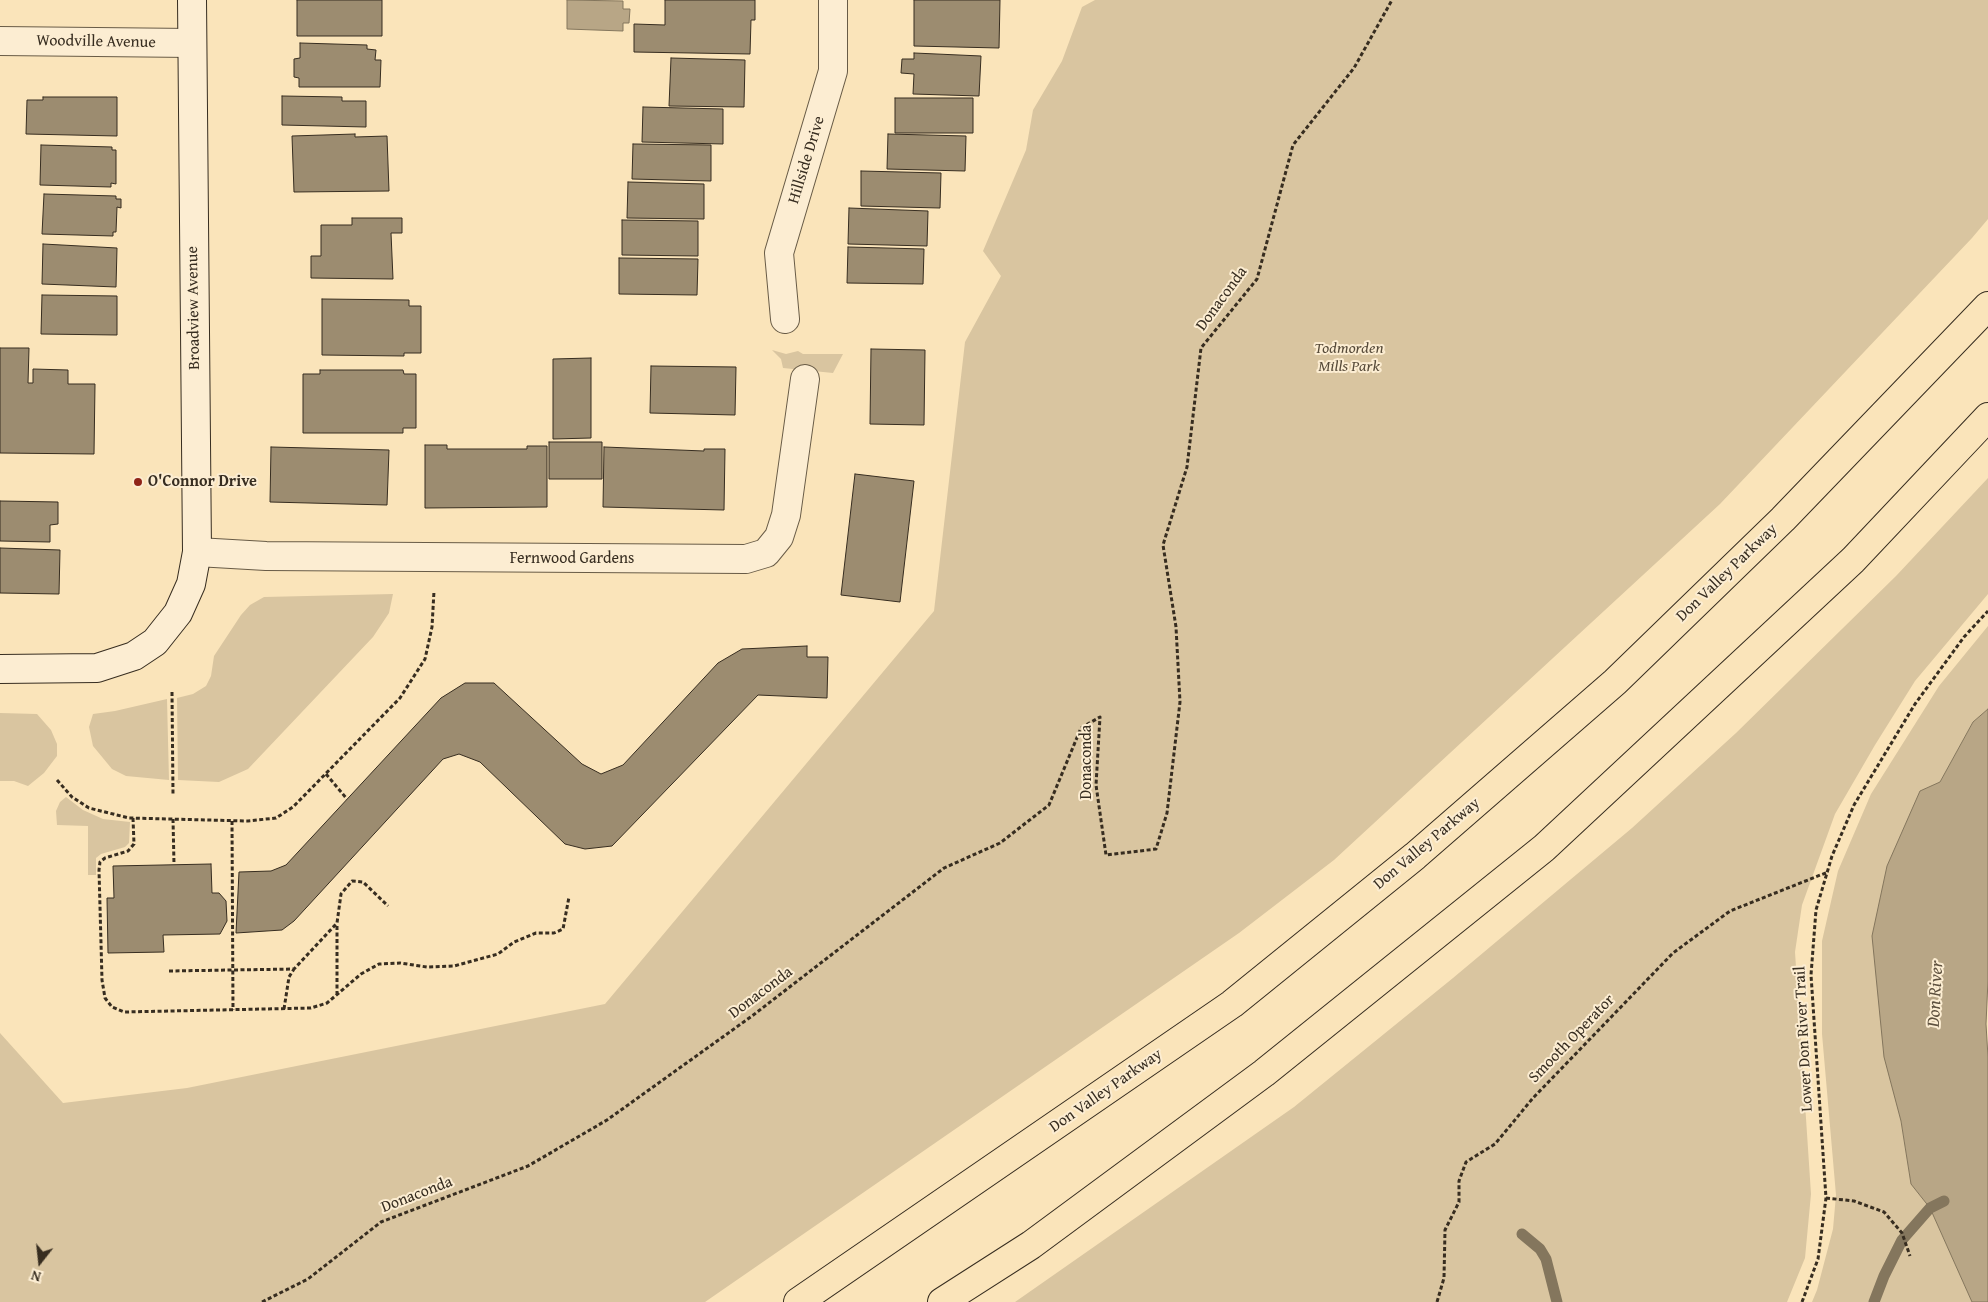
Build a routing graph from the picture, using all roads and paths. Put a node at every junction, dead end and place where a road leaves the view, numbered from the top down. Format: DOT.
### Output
graph roads {
  1 [pos="192,0"];
  2 [pos="833,0"];
  3 [pos="1392,0"];
  4 [pos="0,41"];
  5 [pos="192,42"];
  6 [pos="1988,306"];
  7 [pos="785,319"];
  8 [pos="805,379"];
  9 [pos="1988,417"];
  10 [pos="197,552"];
  11 [pos="434,590"];
  12 [pos="1988,611"];
  13 [pos="0,669"];
  14 [pos="172,692"];
  15 [pos="326,774"];
  16 [pos="57,780"];
  17 [pos="173,794"];
  18 [pos="347,799"];
  19 [pos="133,818"];
  20 [pos="173,819"];
  21 [pos="232,821"];
  22 [pos="174,864"];
  23 [pos="1828,872"];
  24 [pos="569,896"];
  25 [pos="388,906"];
  26 [pos="337,923"];
  27 [pos="294,969"];
  28 [pos="232,970"];
  29 [pos="169,971"];
  30 [pos="337,996"];
  31 [pos="284,1009"];
  32 [pos="233,1010"];
  33 [pos="1826,1198"];
  34 [pos="1910,1256"];
  35 [pos="262,1302"];
  36 [pos="798,1302"];
  37 [pos="942,1302"];
  38 [pos="1437,1302"];
  39 [pos="1802,1302"];
  1 -- 5 [label="street, Broadview Avenue"];
  2 -- 7 [label="street, Hillside Drive"];
  3 -- 35 [label="path, Donaconda"];
  4 -- 5 [label="street, Woodville Avenue"];
  5 -- 10 [label="street, Broadview Avenue"];
  6 -- 36 [label="highway, Don Valley Parkway"];
  8 -- 10 [label="street, Fernwood Gardens"];
  9 -- 37 [label="highway"];
  10 -- 13 [label="street, Broadview Avenue"];
  11 -- 15 [label="path"];
  12 -- 23 [label="path, Lower Don River Trail"];
  14 -- 17 [label="path"];
  15 -- 18 [label="path"];
  15 -- 21 [label="path"];
  16 -- 19 [label="path"];
  19 -- 20 [label="path"];
  19 -- 32 [label="path"];
  20 -- 21 [label="path"];
  20 -- 22 [label="path"];
  21 -- 28 [label="path"];
  23 -- 33 [label="path, Lower Don River Trail"];
  23 -- 38 [label="path, Smooth Operator"];
  24 -- 30 [label="path"];
  25 -- 26 [label="path"];
  26 -- 27 [label="path"];
  26 -- 30 [label="path"];
  27 -- 28 [label="path"];
  27 -- 31 [label="path"];
  28 -- 29 [label="path"];
  28 -- 32 [label="path"];
  30 -- 31 [label="path"];
  31 -- 32 [label="path"];
  33 -- 34 [label="path"];
  33 -- 39 [label="path, Lower Don River Trail"];
}
